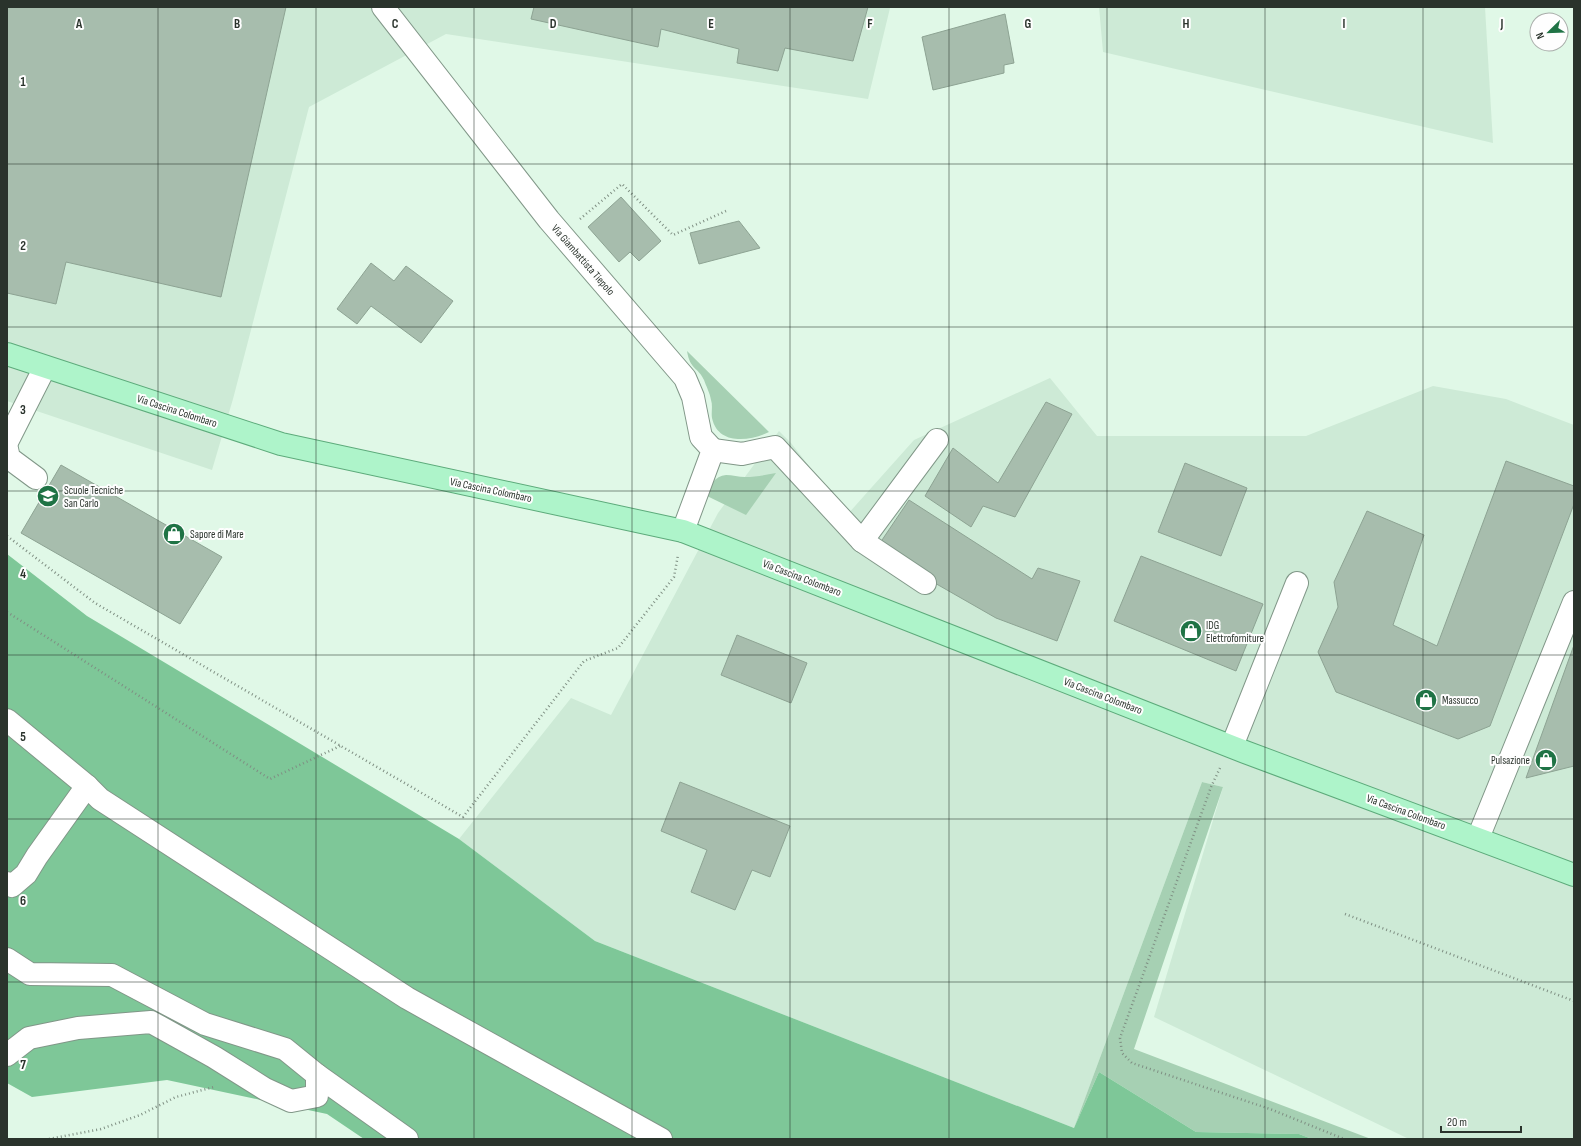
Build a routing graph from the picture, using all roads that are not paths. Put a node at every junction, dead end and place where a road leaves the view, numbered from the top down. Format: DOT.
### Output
graph roads {
  1 [pos="383,7"];
  2 [pos="7,354"];
  3 [pos="45,367"];
  4 [pos="937,440"];
  5 [pos="7,442"];
  6 [pos="7,449"];
  7 [pos="712,450"];
  8 [pos="36,478"];
  9 [pos="683,531"];
  10 [pos="862,541"];
  11 [pos="925,583"];
  12 [pos="1297,583"];
  13 [pos="1574,602"];
  14 [pos="7,720"];
  15 [pos="1232,746"];
  16 [pos="87,786"];
  17 [pos="1478,838"];
  18 [pos="1574,875"];
  19 [pos="7,882"];
  20 [pos="7,959"];
  21 [pos="7,1054"];
  22 [pos="317,1075"];
  23 [pos="407,1139"];
  24 [pos="661,1139"];
  1 -- 7 [label="street, Via Giambattista Tiepolo"];
  2 -- 3 [label="main road, Via Cascina Colombaro"];
  3 -- 5 [label="street"];
  3 -- 9 [label="main road, Via Cascina Colombaro"];
  4 -- 10 [label="street"];
  6 -- 8 [label="street"];
  7 -- 9 [label="street"];
  7 -- 10 [label="street"];
  9 -- 15 [label="main road, Via Cascina Colombaro"];
  10 -- 11 [label="street"];
  12 -- 15 [label="street"];
  13 -- 17 [label="street"];
  14 -- 16 [label="street"];
  15 -- 17 [label="main road, Via Cascina Colombaro"];
  16 -- 19 [label="street"];
  16 -- 24 [label="street"];
  17 -- 18 [label="main road, Via Cascina Colombaro"];
  20 -- 22 [label="street"];
  21 -- 22 [label="street"];
  22 -- 23 [label="street"];
}
